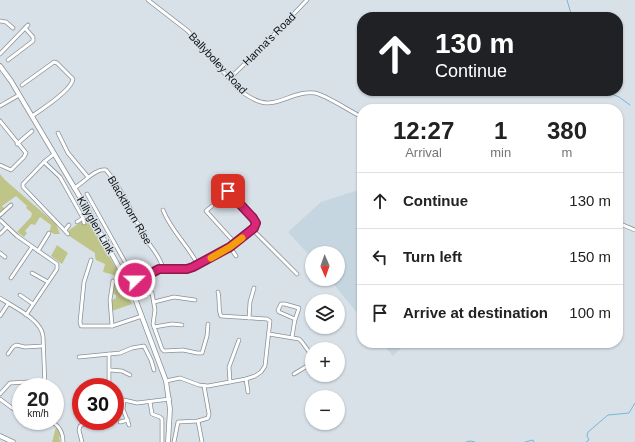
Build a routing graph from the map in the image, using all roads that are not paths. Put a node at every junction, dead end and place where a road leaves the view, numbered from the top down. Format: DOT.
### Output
graph roads {
  1 [pos="148,0"];
  2 [pos="307,0"];
  3 [pos="0,21"];
  4 [pos="13,28"];
  5 [pos="0,54"];
  6 [pos="8,55"];
  7 [pos="0,66"];
  8 [pos="230,78"];
  9 [pos="22,85"];
  10 [pos="19,95"];
  11 [pos="0,106"];
  12 [pos="357,114"];
  13 [pos="32,116"];
  14 [pos="1,123"];
  15 [pos="32,131"];
  16 [pos="58,133"];
  17 [pos="17,144"];
  18 [pos="54,154"];
  19 [pos="44,162"];
  20 [pos="0,165"];
  21 [pos="88,177"];
  22 [pos="74,188"];
  23 [pos="239,189"];
  24 [pos="228,191"];
  25 [pos="87,194"];
  26 [pos="232,195"];
  27 [pos="11,205"];
  28 [pos="212,206"];
  29 [pos="163,210"];
  30 [pos="0,215"];
  31 [pos="83,218"];
  32 [pos="174,219"];
  33 [pos="0,220"];
  34 [pos="168,221"];
  35 [pos="77,222"];
  36 [pos="84,223"];
  37 [pos="623,225"];
  38 [pos="6,226"];
  39 [pos="69,226"];
  40 [pos="252,229"];
  41 [pos="65,230"];
  42 [pos="635,230"];
  43 [pos="49,233"];
  44 [pos="0,234"];
  45 [pos="68,234"];
  46 [pos="235,243"];
  47 [pos="32,247"];
  48 [pos="230,247"];
  49 [pos="38,251"];
  50 [pos="0,253"];
  51 [pos="236,256"];
  52 [pos="5,257"];
  53 [pos="91,260"];
  54 [pos="197,265"];
  55 [pos="163,269"];
  56 [pos="32,273"];
  57 [pos="297,274"];
  58 [pos="12,278"];
  59 [pos="113,281"];
  60 [pos="48,282"];
  61 [pos="254,288"];
  62 [pos="218,292"];
  63 [pos="20,296"];
  64 [pos="0,298"];
  65 [pos="135,298"];
  66 [pos="195,300"];
  67 [pos="154,302"];
  68 [pos="8,304"];
  69 [pos="33,304"];
  70 [pos="26,315"];
  71 [pos="0,316"];
  72 [pos="142,316"];
  73 [pos="249,318"];
  74 [pos="295,320"];
  75 [pos="208,324"];
  76 [pos="182,325"];
  77 [pos="112,326"];
  78 [pos="154,327"];
  79 [pos="269,334"];
  80 [pos="292,337"];
  81 [pos="239,340"];
  82 [pos="43,346"];
  83 [pos="305,346"];
  84 [pos="8,354"];
  85 [pos="109,354"];
  86 [pos="79,357"];
  87 [pos="305,367"];
  88 [pos="110,370"];
  89 [pos="154,370"];
  90 [pos="294,374"];
  91 [pos="130,375"];
  92 [pos="45,378"];
  93 [pos="110,378"];
  94 [pos="246,379"];
  95 [pos="166,381"];
  96 [pos="230,382"];
  97 [pos="12,383"];
  98 [pos="204,386"];
  99 [pos="248,392"];
  100 [pos="0,394"];
  101 [pos="0,399"];
  102 [pos="170,399"];
  103 [pos="124,401"];
  104 [pos="150,402"];
  105 [pos="12,408"];
  106 [pos="124,411"];
  107 [pos="128,420"];
  108 [pos="124,421"];
  109 [pos="198,421"];
  110 [pos="129,425"];
  111 [pos="60,430"];
  112 [pos="79,430"];
  113 [pos="0,436"];
  114 [pos="13,442"];
  115 [pos="62,442"];
  116 [pos="82,442"];
  117 [pos="162,442"];
  118 [pos="168,442"];
  119 [pos="174,442"];
  120 [pos="202,442"];
  1 -- 8 [label="street, Ballyboley Road"];
  2 -- 8 [label="street, Hanna's Road"];
  3 -- 4 [label="street"];
  5 -- 6 [label="street"];
  7 -- 10 [label="street, Killyglen Link"];
  8 -- 12 [label="street, Ballyboley Road"];
  9 -- 13 [label="street"];
  10 -- 11 [label="street"];
  10 -- 13 [label="street, Killyglen Link"];
  13 -- 18 [label="street, Killyglen Link"];
  14 -- 17 [label="street"];
  15 -- 17 [label="street"];
  16 -- 21 [label="street"];
  17 -- 20 [label="street"];
  18 -- 19 [label="street"];
  18 -- 22 [label="street, Killyglen Link"];
  19 -- 31 [label="street"];
  19 -- 41 [label="street"];
  21 -- 22 [label="street, Blackthorn Rise"];
  21 -- 55 [label="street, Blackthorn Rise"];
  22 -- 65 [label="street, Killyglen Link"];
  23 -- 26 [label="street"];
  24 -- 26 [label="street"];
  25 -- 55 [label="street"];
  26 -- 40 [label="street"];
  27 -- 30 [label="street"];
  28 -- 46 [label="street"];
  29 -- 34 [label="street"];
  31 -- 35 [label="street"];
  31 -- 36 [label="street"];
  32 -- 34 [label="street"];
  33 -- 38 [label="street"];
  34 -- 54 [label="street"];
  37 -- 42 [label="street"];
  38 -- 44 [label="street"];
  38 -- 47 [label="street"];
  39 -- 41 [label="street"];
  40 -- 46 [label="street"];
  40 -- 57 [label="street"];
  41 -- 45 [label="street"];
  43 -- 49 [label="street"];
  46 -- 48 [label="street"];
  47 -- 49 [label="street"];
  47 -- 58 [label="street"];
  48 -- 51 [label="street"];
  48 -- 54 [label="street"];
  49 -- 60 [label="street"];
  50 -- 52 [label="street"];
  53 -- 77 [label="street"];
  54 -- 55 [label="street"];
  56 -- 60 [label="street"];
  59 -- 77 [label="street"];
  60 -- 69 [label="street"];
  61 -- 73 [label="street"];
  62 -- 73 [label="street"];
  63 -- 69 [label="street"];
  64 -- 68 [label="street"];
  65 -- 67 [label="street"];
  65 -- 72 [label="street, Killyglen Link"];
  66 -- 67 [label="street"];
  67 -- 78 [label="street"];
  68 -- 70 [label="street"];
  68 -- 71 [label="street"];
  69 -- 70 [label="street"];
  70 -- 82 [label="street"];
  72 -- 77 [label="street"];
  72 -- 95 [label="street, Killyglen Link"];
  73 -- 79 [label="street"];
  74 -- 74 [label="street"];
  74 -- 80 [label="street"];
  75 -- 78 [label="street"];
  76 -- 78 [label="street"];
  79 -- 80 [label="street"];
  79 -- 94 [label="street"];
  80 -- 83 [label="street"];
  81 -- 96 [label="street"];
  82 -- 84 [label="street"];
  82 -- 92 [label="street"];
  85 -- 86 [label="street"];
  85 -- 88 [label="street"];
  85 -- 89 [label="street"];
  87 -- 90 [label="street"];
  88 -- 91 [label="street"];
  88 -- 93 [label="street"];
  94 -- 96 [label="street"];
  94 -- 99 [label="street"];
  95 -- 98 [label="street"];
  95 -- 102 [label="street, Killyglen Link"];
  96 -- 98 [label="street"];
  97 -- 100 [label="street"];
  98 -- 109 [label="street"];
  101 -- 105 [label="street"];
  102 -- 104 [label="street"];
  102 -- 118 [label="street, Killyglen Link"];
  103 -- 104 [label="street"];
  104 -- 117 [label="street"];
  106 -- 107 [label="street"];
  107 -- 108 [label="street"];
  107 -- 110 [label="street"];
  109 -- 119 [label="street"];
  109 -- 120 [label="street"];
  111 -- 115 [label="street"];
  112 -- 116 [label="street"];
  113 -- 114 [label="street"];
}
